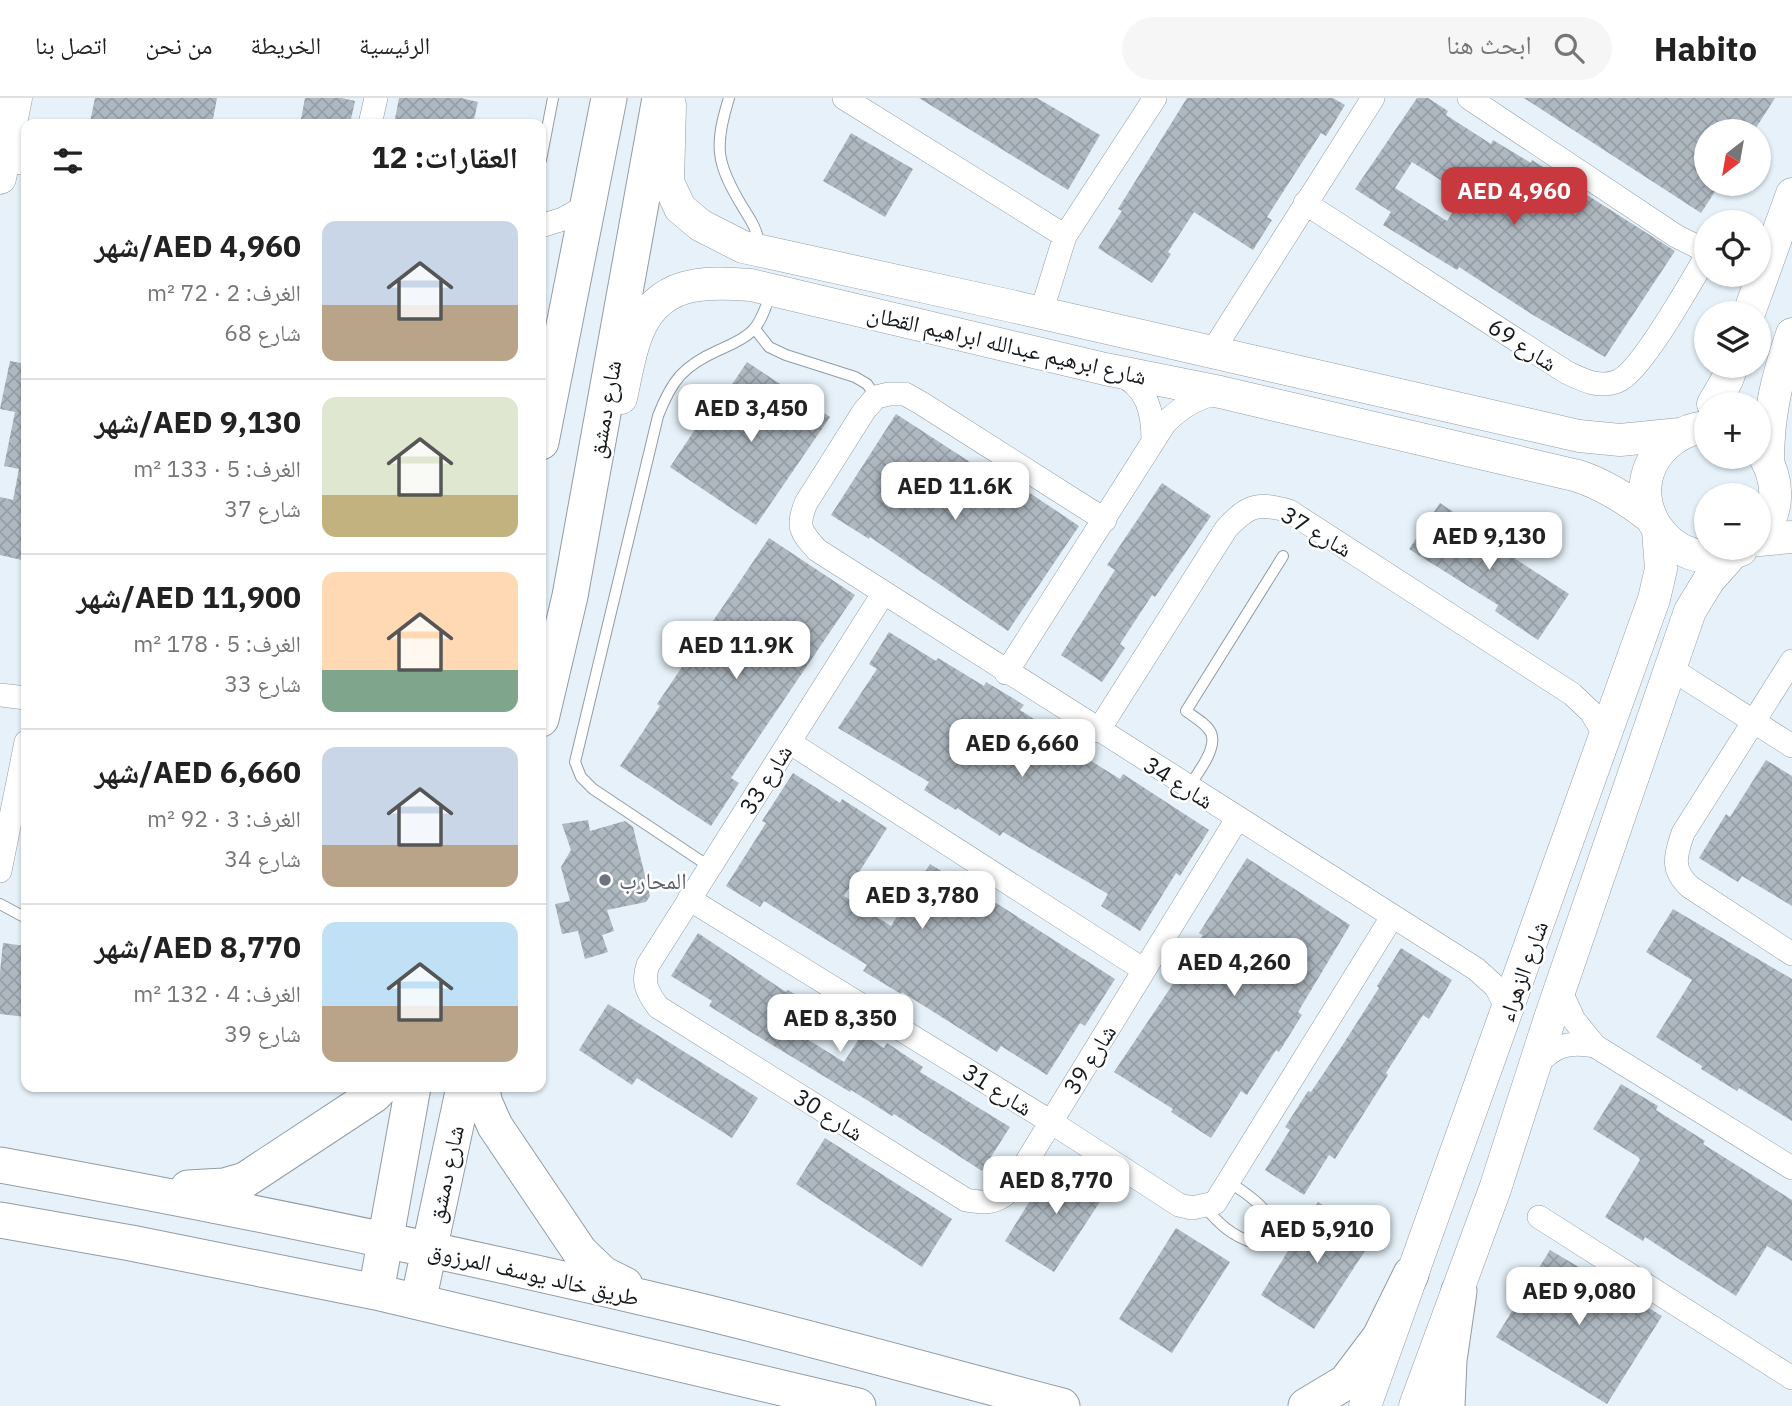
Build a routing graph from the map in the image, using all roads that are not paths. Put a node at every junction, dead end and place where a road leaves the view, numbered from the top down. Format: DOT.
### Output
graph roads {
  1 [pos="16,98"];
  2 [pos="376,98"];
  3 [pos="554,98"];
  4 [pos="609,98"];
  5 [pos="660,98"];
  6 [pos="670,98"];
  7 [pos="729,98"];
  8 [pos="844,98"];
  9 [pos="1155,98"];
  10 [pos="1373,98"];
  11 [pos="1469,98"];
  12 [pos="371,119"];
  13 [pos="546,136"];
  14 [pos="10,167"];
  15 [pos="1792,194"];
  16 [pos="1305,203"];
  17 [pos="588,205"];
  18 [pos="546,224"];
  19 [pos="1065,236"];
  20 [pos="1771,244"];
  21 [pos="1694,245"];
  22 [pos="758,250"];
  23 [pos="860,273"];
  24 [pos="1694,276"];
  25 [pos="903,282"];
  26 [pos="762,287"];
  27 [pos="857,309"];
  28 [pos="1041,313"];
  29 [pos="898,318"];
  30 [pos="755,329"];
  31 [pos="1792,334"];
  32 [pos="1212,352"];
  33 [pos="1105,369"];
  34 [pos="1369,388"];
  35 [pos="1220,392"];
  36 [pos="876,397"];
  37 [pos="1428,401"];
  38 [pos="546,417"];
  39 [pos="1694,422"];
  40 [pos="1694,425"];
  41 [pos="1366,427"];
  42 [pos="1579,436"];
  43 [pos="1420,439"];
  44 [pos="1153,441"];
  45 [pos="1773,467"];
  46 [pos="1578,476"];
  47 [pos="1771,517"];
  48 [pos="1105,520"];
  49 [pos="1654,524"];
  50 [pos="1792,537"];
  51 [pos="1771,540"];
  52 [pos="1694,555"];
  53 [pos="1283,556"];
  54 [pos="1731,560"];
  55 [pos="883,594"];
  56 [pos="570,596"];
  57 [pos="1792,661"];
  58 [pos="1670,668"];
  59 [pos="1006,673"];
  60 [pos="546,675"];
  61 [pos="1624,683"];
  62 [pos="1572,694"];
  63 [pos="0,695"];
  64 [pos="21,697"];
  65 [pos="1753,722"];
  66 [pos="1098,731"];
  67 [pos="1605,735"];
  68 [pos="789,742"];
  69 [pos="1792,746"];
  70 [pos="21,766"];
  71 [pos="1188,788"];
  72 [pos="1581,802"];
  73 [pos="1620,811"];
  74 [pos="1237,819"];
  75 [pos="1563,854"];
  76 [pos="1602,866"];
  77 [pos="710,867"];
  78 [pos="0,871"];
  79 [pos="689,899"];
  80 [pos="0,904"];
  81 [pos="21,915"];
  82 [pos="1392,917"];
  83 [pos="1792,954"];
  84 [pos="1528,956"];
  85 [pos="648,964"];
  86 [pos="1476,969"];
  87 [pos="1144,970"];
  88 [pos="1560,990"];
  89 [pos="1508,1011"];
  90 [pos="1595,1046"];
  91 [pos="1535,1068"];
  92 [pos="377,1092"];
  93 [pos="413,1092"];
  94 [pos="463,1092"];
  95 [pos="483,1092"];
  96 [pos="1051,1122"];
  97 [pos="0,1165"];
  98 [pos="1792,1168"];
  99 [pos="1229,1182"];
  100 [pos="133,1189"];
  101 [pos="1008,1192"];
  102 [pos="1205,1207"];
  103 [pos="1539,1217"];
  104 [pos="0,1220"];
  105 [pos="385,1239"];
  106 [pos="429,1249"];
  107 [pos="1411,1273"];
  108 [pos="1459,1291"];
  109 [pos="376,1292"];
  110 [pos="418,1302"];
  111 [pos="698,1311"];
  112 [pos="1792,1378"];
  113 [pos="858,1406"];
  114 [pos="1062,1406"];
  115 [pos="1306,1406"];
  116 [pos="1365,1406"];
  117 [pos="1415,1406"];
  118 [pos="1447,1406"];
  1 -- 14 [label="street"];
  2 -- 12 [label="street"];
  3 -- 13 [label="lane"];
  4 -- 17 [label="main road"];
  5 -- 56 [label="main road, شارع دمشق"];
  6 -- 22 [label="street, شارع ابرهيم عبدالله ابراهيم القطان"];
  7 -- 22 [label="lane"];
  8 -- 19 [label="street"];
  9 -- 19 [label="street"];
  10 -- 16 [label="street"];
  11 -- 21 [label="street"];
  15 -- 20 [label="street"];
  16 -- 24 [label="street, شارع 69"];
  16 -- 32 [label="street"];
  17 -- 18 [label="street"];
  17 -- 38 [label="main road"];
  19 -- 28 [label="street"];
  22 -- 23 [label="street, شارع ابرهيم عبدالله ابراهيم القطان"];
  22 -- 26 [label="street"];
  23 -- 25 [label="street, شارع ابرهيم عبدالله ابراهيم القطان"];
  23 -- 27 [label="street"];
  25 -- 28 [label="street, شارع ابرهيم عبدالله ابراهيم القطان"];
  25 -- 29 [label="street"];
  26 -- 27 [label="street, شارع ابرهيم عبدالله ابراهيم القطان"];
  26 -- 30 [label="lane"];
  26 -- 56 [label="street, شارع ابرهيم عبدالله ابراهيم القطان"];
  27 -- 29 [label="street, شارع ابرهيم عبدالله ابراهيم القطان"];
  28 -- 32 [label="street, شارع ابرهيم عبدالله ابراهيم القطان"];
  29 -- 33 [label="street, شارع ابرهيم عبدالله ابراهيم القطان"];
  30 -- 36 [label="lane"];
  30 -- 77 [label="lane"];
  31 -- 45 [label="street"];
  32 -- 34 [label="street, شارع ابرهيم عبدالله ابراهيم القطان"];
  33 -- 35 [label="street, شارع ابرهيم عبدالله ابراهيم القطان"];
  33 -- 44 [label="street"];
  34 -- 37 [label="street, شارع ابرهيم عبدالله ابراهيم القطان"];
  34 -- 41 [label="street"];
  35 -- 41 [label="street, شارع ابرهيم عبدالله ابراهيم القطان"];
  35 -- 44 [label="street"];
  36 -- 48 [label="street"];
  36 -- 55 [label="street, شارع 34"];
  37 -- 42 [label="street, شارع ابرهيم عبدالله ابراهيم القطان"];
  37 -- 43 [label="street"];
  39 -- 42 [label="street, شارع ابرهيم عبدالله ابراهيم القطان"];
  40 -- 49 [label="street, شارع الزهراء"];
  41 -- 43 [label="street, شارع ابرهيم عبدالله ابراهيم القطان"];
  42 -- 46 [label="street"];
  43 -- 46 [label="street, شارع ابرهيم عبدالله ابراهيم القطان"];
  44 -- 48 [label="street"];
  45 -- 47 [label="street, شارع الزهراء"];
  46 -- 49 [label="street, شارع ابرهيم عبدالله ابراهيم القطان"];
  48 -- 59 [label="street"];
  49 -- 52 [label="street, شارع ابرهيم عبدالله ابراهيم القطان"];
  49 -- 61 [label="street, شارع الزهراء"];
  50 -- 51 [label="street, شارع ابرهيم عبدالله ابراهيم القطان"];
  53 -- 71 [label="lane"];
  54 -- 58 [label="street, شارع الزهراء"];
  55 -- 59 [label="street, شارع 34"];
  55 -- 68 [label="street, شارع 33"];
  56 -- 60 [label="main road, شارع دمشق"];
  57 -- 65 [label="street"];
  58 -- 65 [label="street"];
  58 -- 73 [label="street, شارع الزهراء"];
  59 -- 66 [label="street, شارع 34"];
  61 -- 62 [label="street"];
  61 -- 67 [label="street, شارع الزهراء"];
  62 -- 66 [label="street, شارع 37"];
  62 -- 67 [label="street, شارع 37"];
  63 -- 64 [label="street"];
  65 -- 69 [label="street"];
  65 -- 83 [label="street"];
  66 -- 71 [label="street, شارع 34"];
  67 -- 72 [label="street, شارع الزهراء"];
  68 -- 77 [label="street, شارع 33"];
  68 -- 87 [label="street"];
  70 -- 78 [label="street"];
  71 -- 74 [label="street, شارع 34"];
  72 -- 73 [label="street"];
  72 -- 75 [label="street, شارع الزهراء"];
  73 -- 76 [label="street, شارع الزهراء"];
  74 -- 82 [label="street, شارع 34"];
  74 -- 87 [label="street, شارع 39"];
  75 -- 76 [label="street"];
  75 -- 84 [label="street, شارع الزهراء"];
  76 -- 88 [label="street, شارع الزهراء"];
  77 -- 79 [label="street, شارع 33"];
  79 -- 85 [label="street, شارع 33"];
  79 -- 96 [label="street, شارع 31"];
  80 -- 81 [label="lane"];
  82 -- 86 [label="street, شارع 34"];
  82 -- 99 [label="street"];
  84 -- 86 [label="street"];
  84 -- 89 [label="street, شارع الزهراء"];
  85 -- 101 [label="street, شارع 30"];
  86 -- 89 [label="street, شارع 34"];
  87 -- 96 [label="street, شارع 39"];
  88 -- 90 [label="street"];
  88 -- 91 [label="street, شارع الزهراء"];
  89 -- 107 [label="street, شارع الزهراء"];
  90 -- 91 [label="street"];
  90 -- 98 [label="street"];
  91 -- 108 [label="street, شارع الزهراء"];
  92 -- 100 [label="main road"];
  93 -- 105 [label="main road, شارع دمشق"];
  94 -- 106 [label="main road, شارع دمشق"];
  95 -- 111 [label="main road"];
  96 -- 101 [label="street, شارع 39"];
  96 -- 102 [label="street, شارع 31"];
  97 -- 100 [label="main road, طريق خالد يوسف المرزوق"];
  99 -- 102 [label="street"];
  99 -- 102 [label="lane"];
  100 -- 105 [label="main road, طريق خالد يوسف المرزوق"];
  103 -- 112 [label="street"];
  104 -- 109 [label="main road"];
  105 -- 106 [label="main road, طريق خالد يوسف المرزوق"];
  105 -- 109 [label="main road, شارع دمشق"];
  106 -- 110 [label="main road, شارع دمشق"];
  106 -- 111 [label="main road, طريق خالد يوسف المرزوق"];
  107 -- 115 [label="main road"];
  107 -- 116 [label="street, شارع الزهراء"];
  108 -- 117 [label="street, شارع الزهراء"];
  108 -- 118 [label="main road"];
  109 -- 110 [label="main road"];
  110 -- 113 [label="main road"];
  111 -- 114 [label="main road, طريق خالد يوسف المرزوق"];
}
